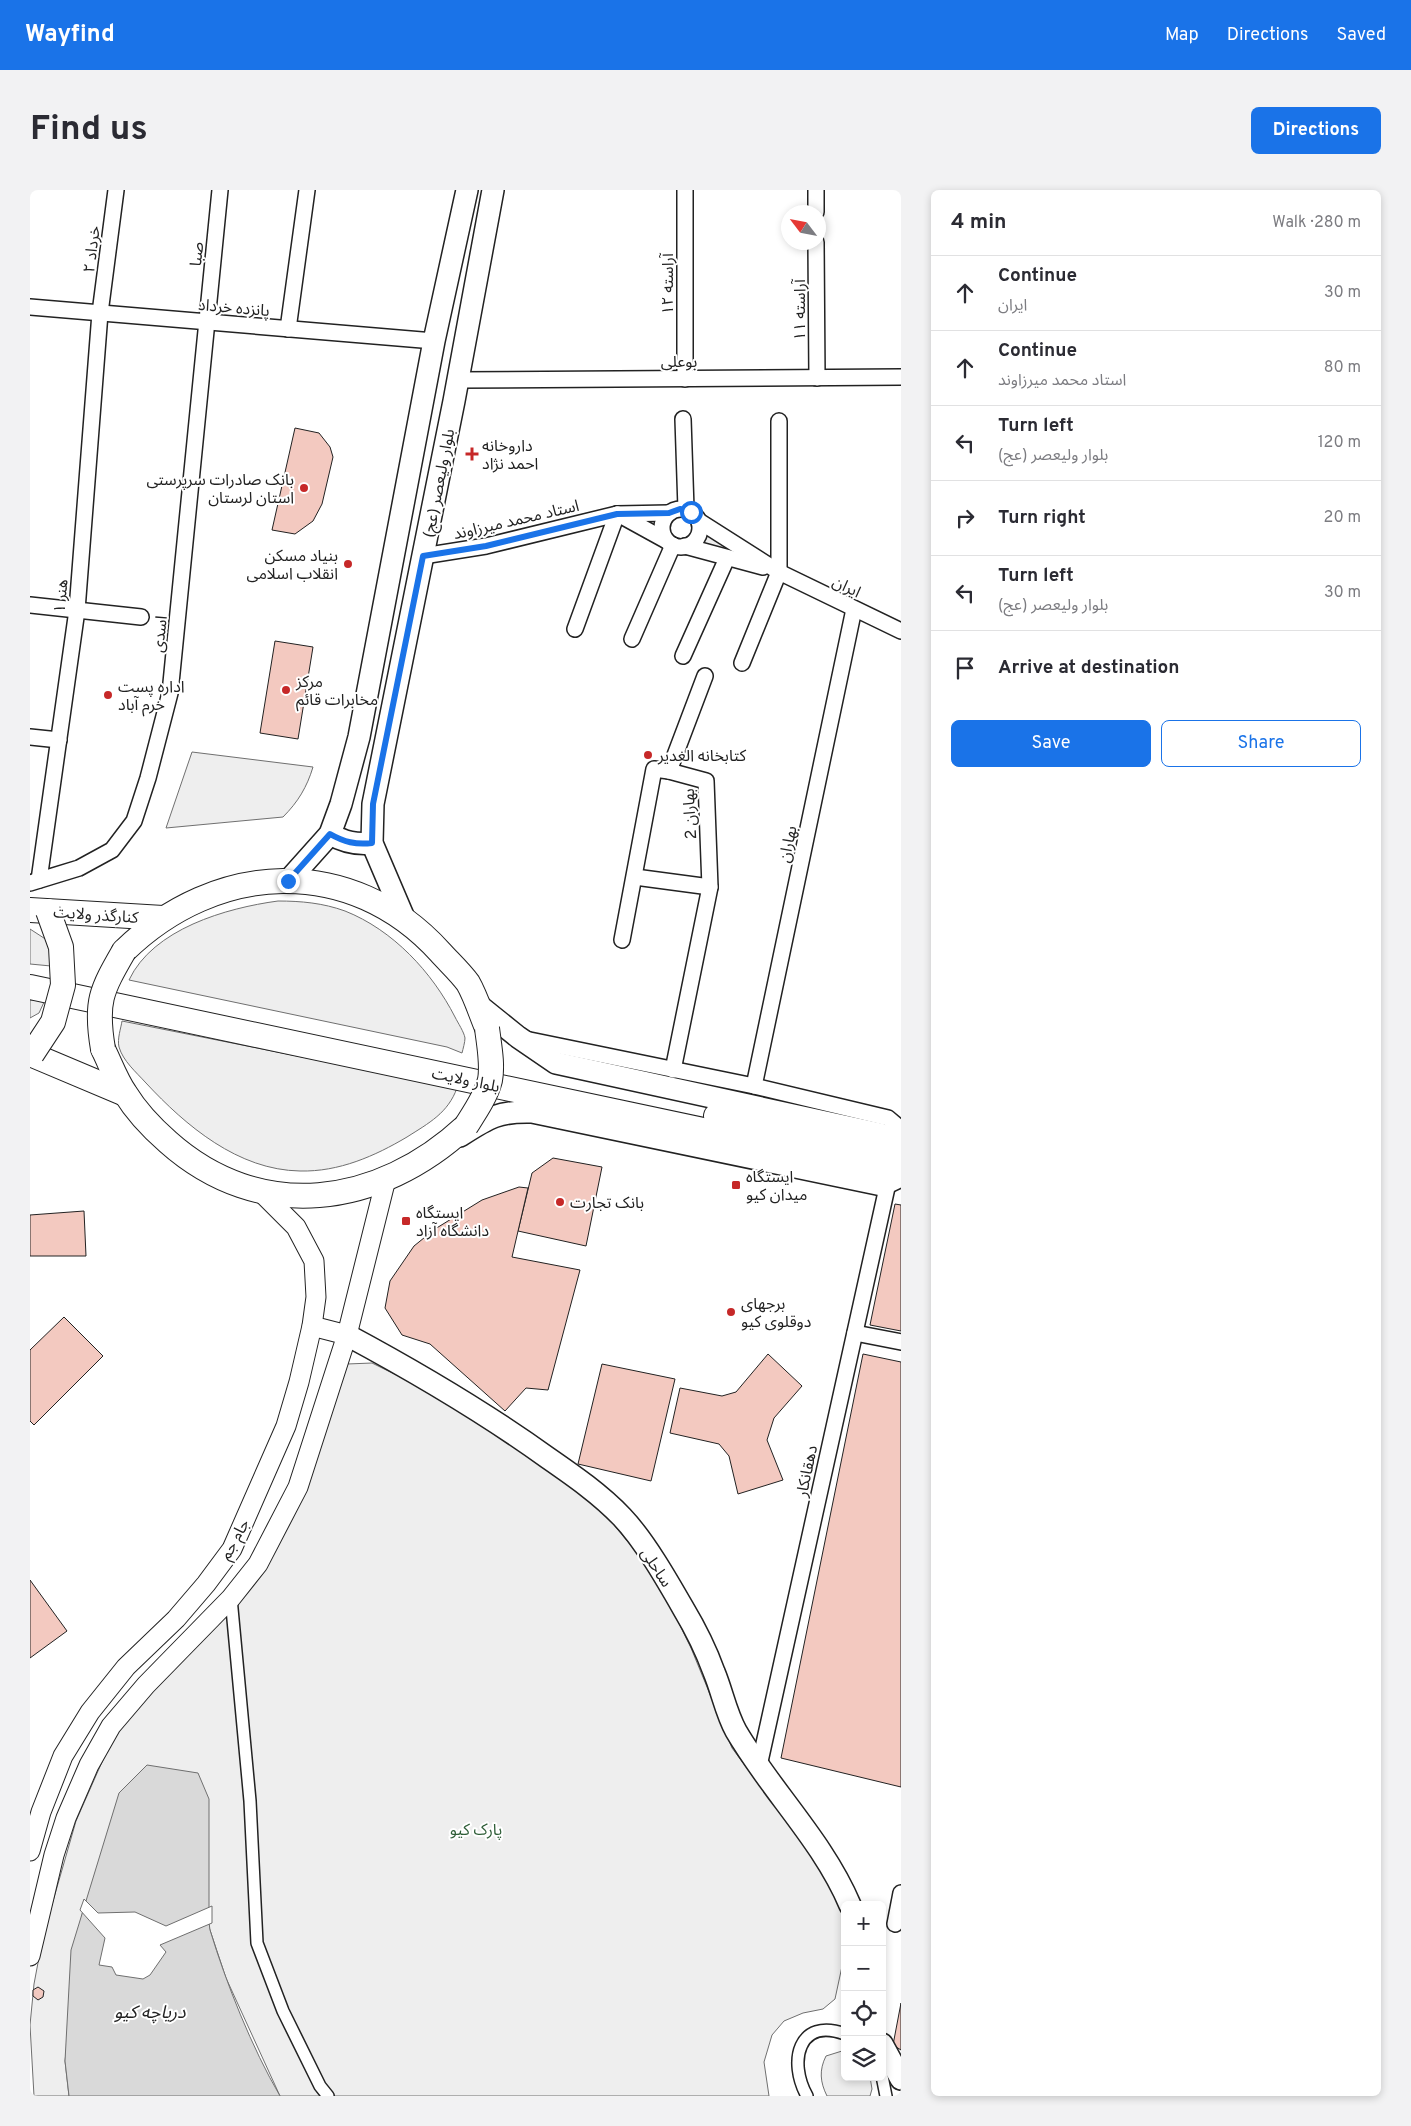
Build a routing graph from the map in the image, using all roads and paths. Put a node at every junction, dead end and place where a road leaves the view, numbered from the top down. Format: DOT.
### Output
graph roads {
  1 [pos="116,190"];
  2 [pos="220,190"];
  3 [pos="307,190"];
  4 [pos="467,190"];
  5 [pos="493,190"];
  6 [pos="685,190"];
  7 [pos="816,190"];
  8 [pos="816,205"];
  9 [pos="816,250"];
  10 [pos="30,307"];
  11 [pos="100,313"];
  12 [pos="207,322"];
  13 [pos="288,329"];
  14 [pos="434,341"];
  15 [pos="901,377"];
  16 [pos="817,378"];
  17 [pos="685,379"];
  18 [pos="458,380"];
  19 [pos="683,419"];
  20 [pos="779,421"];
  21 [pos="686,509"];
  22 [pos="669,513"];
  23 [pos="617,514"];
  24 [pos="699,521"];
  25 [pos="675,544"];
  26 [pos="423,556"];
  27 [pos="727,558"];
  28 [pos="779,572"];
  29 [pos="30,605"];
  30 [pos="854,609"];
  31 [pos="77,610"];
  32 [pos="141,617"];
  33 [pos="574,629"];
  34 [pos="901,631"];
  35 [pos="632,638"];
  36 [pos="682,656"];
  37 [pos="742,663"];
  38 [pos="705,676"];
  39 [pos="30,737"];
  40 [pos="58,740"];
  41 [pos="669,771"];
  42 [pos="330,834"];
  43 [pos="372,843"];
  44 [pos="635,877"];
  45 [pos="288,881"];
  46 [pos="34,882"];
  47 [pos="710,887"];
  48 [pos="39,910"];
  49 [pos="163,918"];
  50 [pos="404,918"];
  51 [pos="622,940"];
  52 [pos="30,972"];
  53 [pos="30,987"];
  54 [pos="477,1004"];
  55 [pos="518,1037"];
  56 [pos="31,1054"];
  57 [pos="672,1070"];
  58 [pos="754,1086"];
  59 [pos="125,1094"];
  60 [pos="901,1129"];
  61 [pos="447,1144"];
  62 [pos="901,1144"];
  63 [pos="901,1153"];
  64 [pos="897,1177"];
  65 [pos="386,1179"];
  66 [pos="262,1193"];
  67 [pos="312,1326"];
  68 [pos="855,1333"];
  69 [pos="347,1335"];
  70 [pos="901,1342"];
  71 [pos="230,1598"];
  72 [pos="759,1766"];
  73 [pos="30,1851"];
  74 [pos="901,1893"];
  75 [pos="848,1901"];
  76 [pos="895,1924"];
  77 [pos="30,1956"];
  78 [pos="841,2033"];
  79 [pos="796,2061"];
  80 [pos="886,2062"];
  81 [pos="901,2079"];
  82 [pos="885,2081"];
  83 [pos="328,2096"];
  84 [pos="798,2096"];
  85 [pos="807,2096"];
  86 [pos="886,2096"];
  1 -- 11 [label="street, خرداد ۲"];
  2 -- 12 [label="street, صبا"];
  3 -- 13 [label="street"];
  4 -- 14 [label="main road, بلوار ولیعصر (عج)"];
  5 -- 18 [label="main road, بلوار ولیعصر (عج)"];
  6 -- 17 [label="street, ۱۲ آراسته"];
  7 -- 8 [label="street"];
  9 -- 16 [label="street, آراسته ۱۱"];
  10 -- 11 [label="street, پانزده خرداد"];
  11 -- 12 [label="street, پانزده خرداد"];
  11 -- 31 [label="street, هنر ۱"];
  12 -- 13 [label="street, پانزده خرداد"];
  12 -- 46 [label="street, اسدی"];
  13 -- 14 [label="street, پانزده خرداد"];
  14 -- 42 [label="main road, بلوار ولیعصر (عج)"];
  15 -- 16 [label="street, بوعلی"];
  16 -- 17 [label="street, بوعلی"];
  17 -- 18 [label="street, بوعلی"];
  18 -- 26 [label="main road, بلوار ولیعصر (عج)"];
  19 -- 21 [label="street"];
  20 -- 28 [label="street"];
  21 -- 22 [label="street"];
  21 -- 24 [label="street"];
  22 -- 23 [label="street"];
  22 -- 25 [label="street"];
  23 -- 25 [label="street, ایران"];
  23 -- 26 [label="street, استاد محمد میرزاوند"];
  23 -- 33 [label="street"];
  24 -- 25 [label="street"];
  24 -- 28 [label="street, ایران"];
  25 -- 27 [label="street, ایران"];
  25 -- 35 [label="street"];
  26 -- 43 [label="main road, بلوار ولیعصر (عج)"];
  27 -- 28 [label="street, ایران"];
  27 -- 36 [label="street"];
  28 -- 30 [label="street, ایران"];
  28 -- 37 [label="street"];
  29 -- 31 [label="street"];
  30 -- 34 [label="street, ایران"];
  30 -- 58 [label="street, بهاران"];
  31 -- 32 [label="street"];
  31 -- 40 [label="street, هنر ۱"];
  38 -- 41 [label="street"];
  39 -- 40 [label="street"];
  40 -- 46 [label="street, هنر ۱"];
  41 -- 44 [label="street, بهاران 2"];
  41 -- 47 [label="street, بهاران 2"];
  42 -- 43 [label="main road"];
  42 -- 45 [label="main road, بلوار ولیعصر (عج)"];
  43 -- 50 [label="main road, بلوار ولیعصر (عج)"];
  44 -- 47 [label="street"];
  44 -- 51 [label="street, بهاران 2"];
  45 -- 49 [label="main road"];
  45 -- 50 [label="main road"];
  47 -- 57 [label="street, بهاران 2"];
  48 -- 49 [label="main road, کنارگذر ولایت"];
  48 -- 56 [label="main road, bridge"];
  49 -- 59 [label="main road, bridge"];
  50 -- 54 [label="main road"];
  52 -- 63 [label="main road, بلوار ولایت"];
  53 -- 64 [label="main road, بلوار ولایت"];
  54 -- 55 [label="main road"];
  54 -- 61 [label="main road, bridge"];
  55 -- 57 [label="street"];
  55 -- 62 [label="main road"];
  56 -- 59 [label="main road"];
  57 -- 58 [label="street"];
  58 -- 60 [label="street"];
  59 -- 66 [label="main road"];
  61 -- 64 [label="main road"];
  61 -- 65 [label="main road"];
  64 -- 68 [label="street, دهقانکار"];
  65 -- 66 [label="main road"];
  65 -- 69 [label="street, جام جم"];
  66 -- 67 [label="street, جام جم"];
  67 -- 69 [label="street"];
  67 -- 73 [label="street, جام جم"];
  68 -- 70 [label="street"];
  68 -- 72 [label="street, دهقانکار"];
  69 -- 71 [label="street, جام جم"];
  69 -- 72 [label="main road, ساحلی"];
  71 -- 77 [label="street, جام جم"];
  71 -- 83 [label="street"];
  72 -- 75 [label="main road, ساحلی"];
  74 -- 76 [label="street"];
  78 -- 79 [label="street"];
  79 -- 84 [label="street"];
  79 -- 85 [label="street"];
  80 -- 81 [label="main road"];
  82 -- 86 [label="street"];
}
